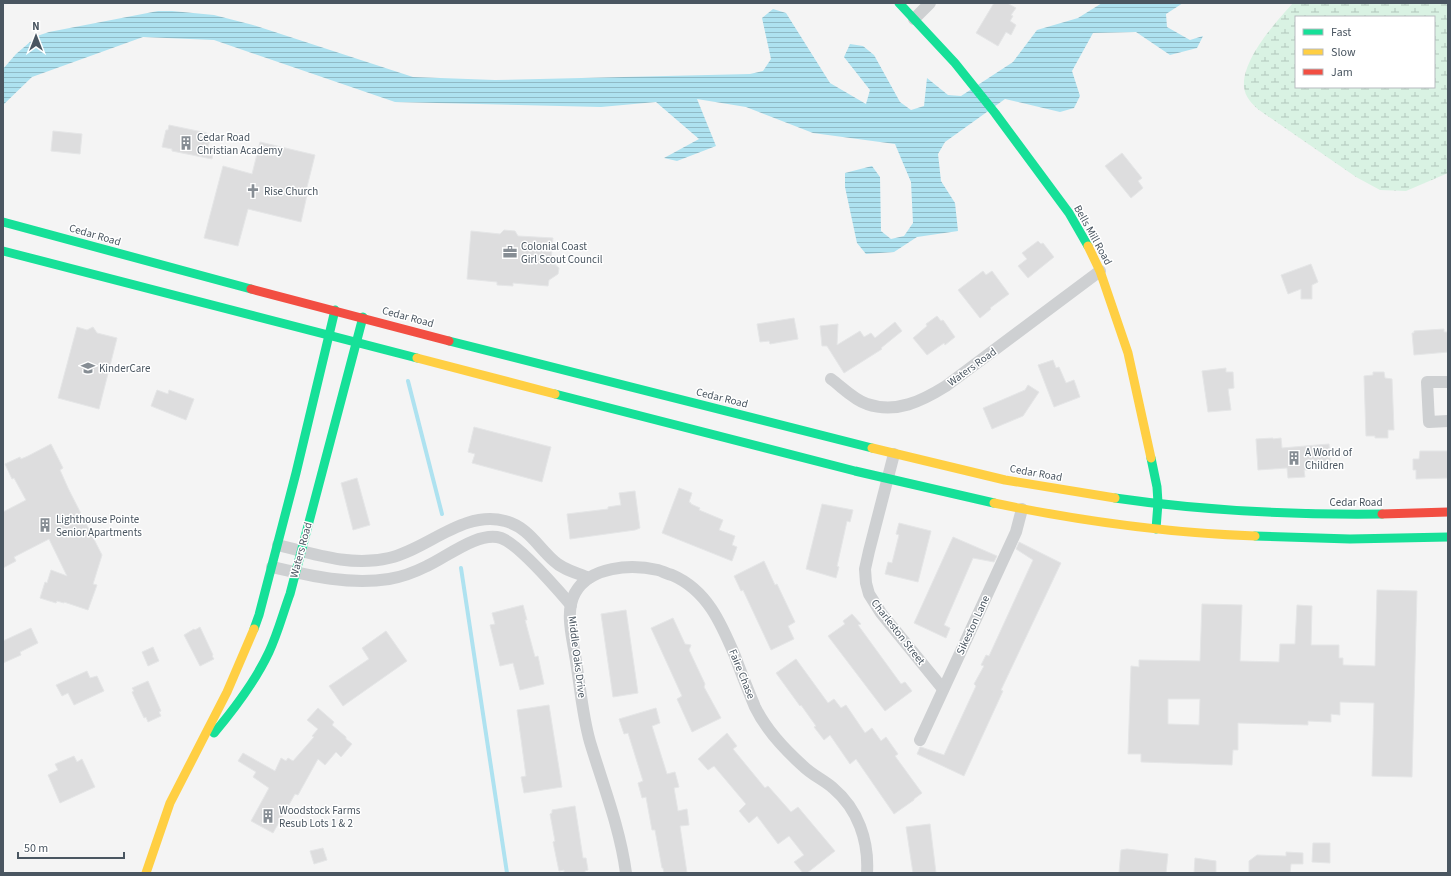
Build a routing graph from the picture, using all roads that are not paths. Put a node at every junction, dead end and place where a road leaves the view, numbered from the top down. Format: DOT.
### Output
graph roads {
  1 [pos="899,3"];
  2 [pos="930,3"];
  3 [pos="914,18"];
  4 [pos="3,222"];
  5 [pos="3,251"];
  6 [pos="1100,271"];
  7 [pos="334,310"];
  8 [pos="362,317"];
  9 [pos="329,335"];
  10 [pos="356,342"];
  11 [pos="831,379"];
  12 [pos="1448,382"];
  13 [pos="1448,421"];
  14 [pos="894,454"];
  15 [pos="888,479"];
  16 [pos="1158,503"];
  17 [pos="1022,509"];
  18 [pos="1448,512"];
  19 [pos="1156,529"];
  20 [pos="1448,537"];
  21 [pos="278,545"];
  22 [pos="301,551"];
  23 [pos="272,567"];
  24 [pos="295,572"];
  25 [pos="590,578"];
  26 [pos="571,605"];
  27 [pos="944,689"];
  28 [pos="920,740"];
  29 [pos="192,760"];
  30 [pos="146,873"];
  31 [pos="626,873"];
  32 [pos="867,873"];
  1 -- 3 [label="main road, Bells Mill Road"];
  2 -- 3 [label="street"];
  3 -- 6 [label="main road, Bells Mill Road"];
  4 -- 7 [label="main road, Cedar Road"];
  5 -- 9 [label="main road"];
  6 -- 11 [label="street, Waters Road"];
  6 -- 16 [label="main road, Bells Mill Road"];
  7 -- 8 [label="main road, Cedar Road"];
  7 -- 9 [label="main road, Waters Road"];
  8 -- 10 [label="main road, Waters Road"];
  8 -- 14 [label="main road, Cedar Road"];
  9 -- 10 [label="main road"];
  9 -- 21 [label="main road, Waters Road"];
  10 -- 15 [label="main road"];
  10 -- 22 [label="main road, Waters Road"];
  12 -- 13 [label="street"];
  14 -- 15 [label="street, Charleston Street"];
  14 -- 16 [label="main road, Cedar Road"];
  15 -- 17 [label="main road"];
  15 -- 27 [label="street, Charleston Street"];
  16 -- 18 [label="main road, Cedar Road"];
  16 -- 19 [label="main road, Bells Mill Road"];
  17 -- 19 [label="main road"];
  17 -- 27 [label="street, Sikeston Lane"];
  19 -- 20 [label="main road"];
  21 -- 22 [label="street"];
  21 -- 23 [label="main road, Waters Road"];
  22 -- 24 [label="main road, Waters Road"];
  22 -- 25 [label="street"];
  23 -- 24 [label="street, Middle Oaks Drive"];
  23 -- 29 [label="main road, Waters Road"];
  24 -- 26 [label="street, Middle Oaks Drive"];
  24 -- 29 [label="main road, Waters Road"];
  25 -- 26 [label="street, Faire Chase"];
  25 -- 32 [label="street, Faire Chase"];
  26 -- 31 [label="street, Middle Oaks Drive"];
  27 -- 28 [label="street, Sikeston Lane"];
  29 -- 30 [label="main road, Waters Road"];
}
